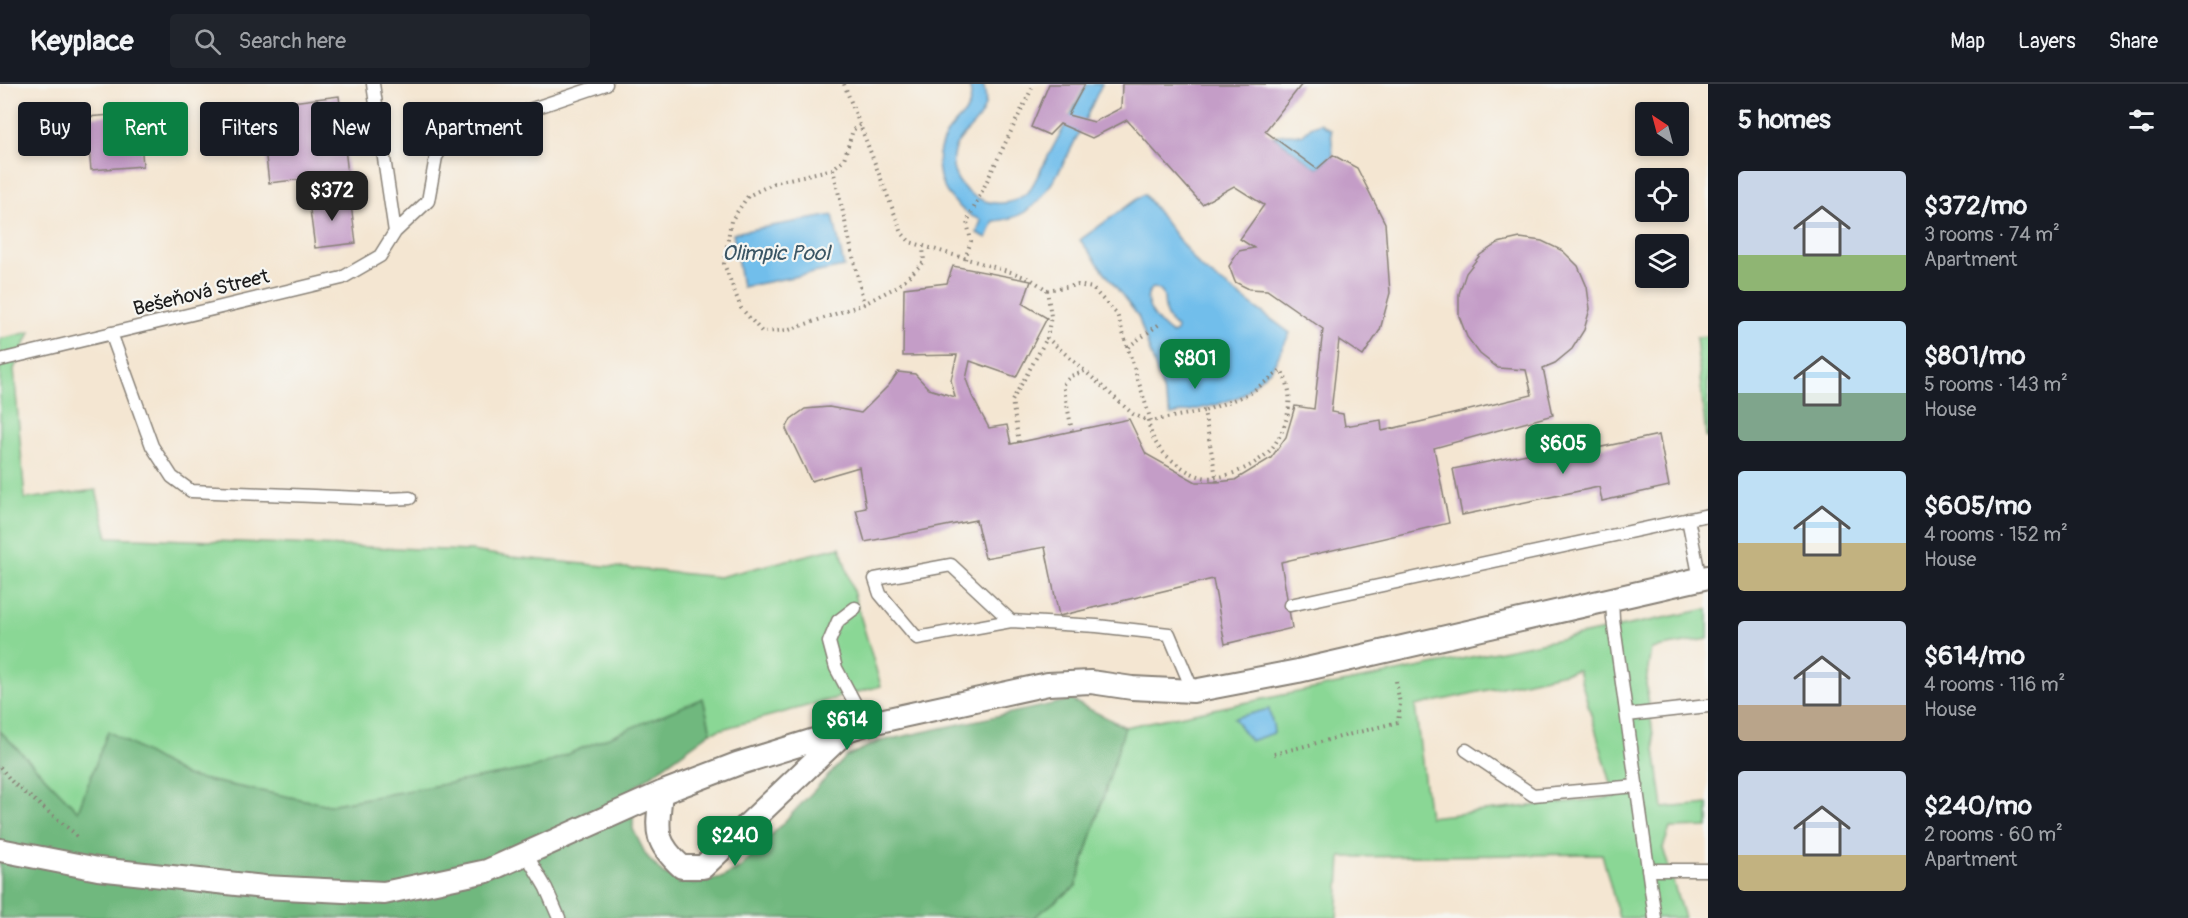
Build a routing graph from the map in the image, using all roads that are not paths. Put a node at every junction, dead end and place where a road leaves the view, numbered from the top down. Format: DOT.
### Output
graph roads {
  1 [pos="373,84"];
  2 [pos="606,84"];
  3 [pos="395,232"];
  4 [pos="111,333"];
  5 [pos="0,360"];
  6 [pos="410,498"];
  7 [pos="1708,515"];
  8 [pos="1689,519"];
  9 [pos="1704,578"];
  10 [pos="1612,599"];
  11 [pos="1290,604"];
  12 [pos="855,608"];
  13 [pos="1011,621"];
  14 [pos="1193,691"];
  15 [pos="1708,706"];
  16 [pos="1627,715"];
  17 [pos="857,727"];
  18 [pos="1466,750"];
  19 [pos="1637,786"];
  20 [pos="661,793"];
  21 [pos="0,850"];
  22 [pos="526,854"];
  23 [pos="1648,870"];
  24 [pos="1708,870"];
  25 [pos="559,918"];
  26 [pos="1655,918"];
  1 -- 3 [label="lane"];
  2 -- 3 [label="lane, Bešeňová Street"];
  3 -- 4 [label="lane, Bešeňová Street"];
  4 -- 5 [label="lane, Bešeňová Street"];
  4 -- 6 [label="lane"];
  7 -- 8 [label="lane"];
  8 -- 9 [label="lane"];
  8 -- 11 [label="lane"];
  9 -- 10 [label="street"];
  10 -- 14 [label="street"];
  10 -- 16 [label="lane"];
  12 -- 17 [label="lane"];
  13 -- 13 [label="lane"];
  13 -- 14 [label="lane"];
  14 -- 17 [label="street"];
  15 -- 16 [label="lane"];
  16 -- 19 [label="lane"];
  17 -- 20 [label="street"];
  17 -- 20 [label="street"];
  18 -- 19 [label="lane"];
  19 -- 23 [label="lane"];
  20 -- 22 [label="street"];
  21 -- 22 [label="street"];
  22 -- 25 [label="lane"];
  23 -- 24 [label="lane"];
  23 -- 26 [label="lane"];
}
